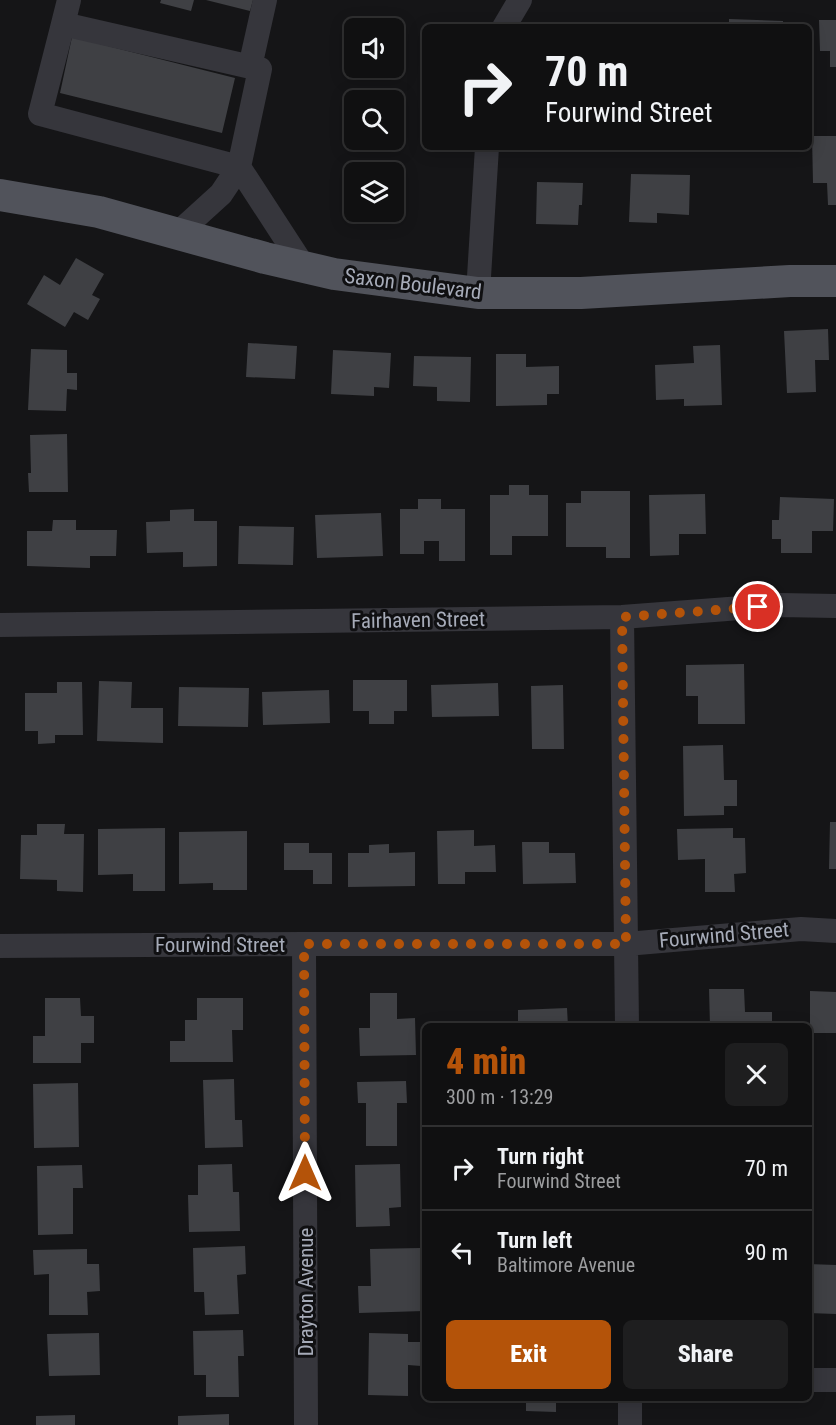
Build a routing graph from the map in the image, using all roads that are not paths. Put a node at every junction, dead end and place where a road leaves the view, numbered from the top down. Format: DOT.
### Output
graph roads {
  1 [pos="69,0"];
  2 [pos="265,0"];
  3 [pos="520,0"];
  4 [pos="63,24"];
  5 [pos="506,24"];
  6 [pos="250,67"];
  7 [pos="487,150"];
  8 [pos="239,167"];
  9 [pos="0,195"];
  10 [pos="177,234"];
  11 [pos="304,267"];
  12 [pos="836,281"];
  13 [pos="478,293"];
  14 [pos="836,606"];
  15 [pos="622,617"];
  16 [pos="0,625"];
  17 [pos="836,931"];
  18 [pos="304,944"];
  19 [pos="626,944"];
  20 [pos="0,946"];
  21 [pos="627,1023"];
  22 [pos="812,1380"];
  23 [pos="836,1380"];
  24 [pos="630,1401"];
  25 [pos="306,1425"];
  26 [pos="630,1425"];
  1 -- 4 [label="street"];
  2 -- 6 [label="street"];
  3 -- 5 [label="street"];
  4 -- 6 [label="street"];
  4 -- 8 [label="street"];
  6 -- 8 [label="street"];
  7 -- 13 [label="street"];
  8 -- 10 [label="street"];
  8 -- 11 [label="street"];
  9 -- 10 [label="main road, Saxon Boulevard"];
  10 -- 11 [label="main road, Saxon Boulevard"];
  11 -- 13 [label="main road, Saxon Boulevard"];
  12 -- 13 [label="main road, Saxon Boulevard"];
  14 -- 15 [label="street, Fairhaven Street"];
  15 -- 16 [label="street, Fairhaven Street"];
  15 -- 19 [label="street"];
  17 -- 19 [label="street, Fourwind Street"];
  18 -- 19 [label="street, Fourwind Street"];
  18 -- 20 [label="street, Fourwind Street"];
  18 -- 25 [label="street, Drayton Avenue"];
  19 -- 21 [label="street"];
  22 -- 23 [label="street"];
  24 -- 26 [label="street"];
}
